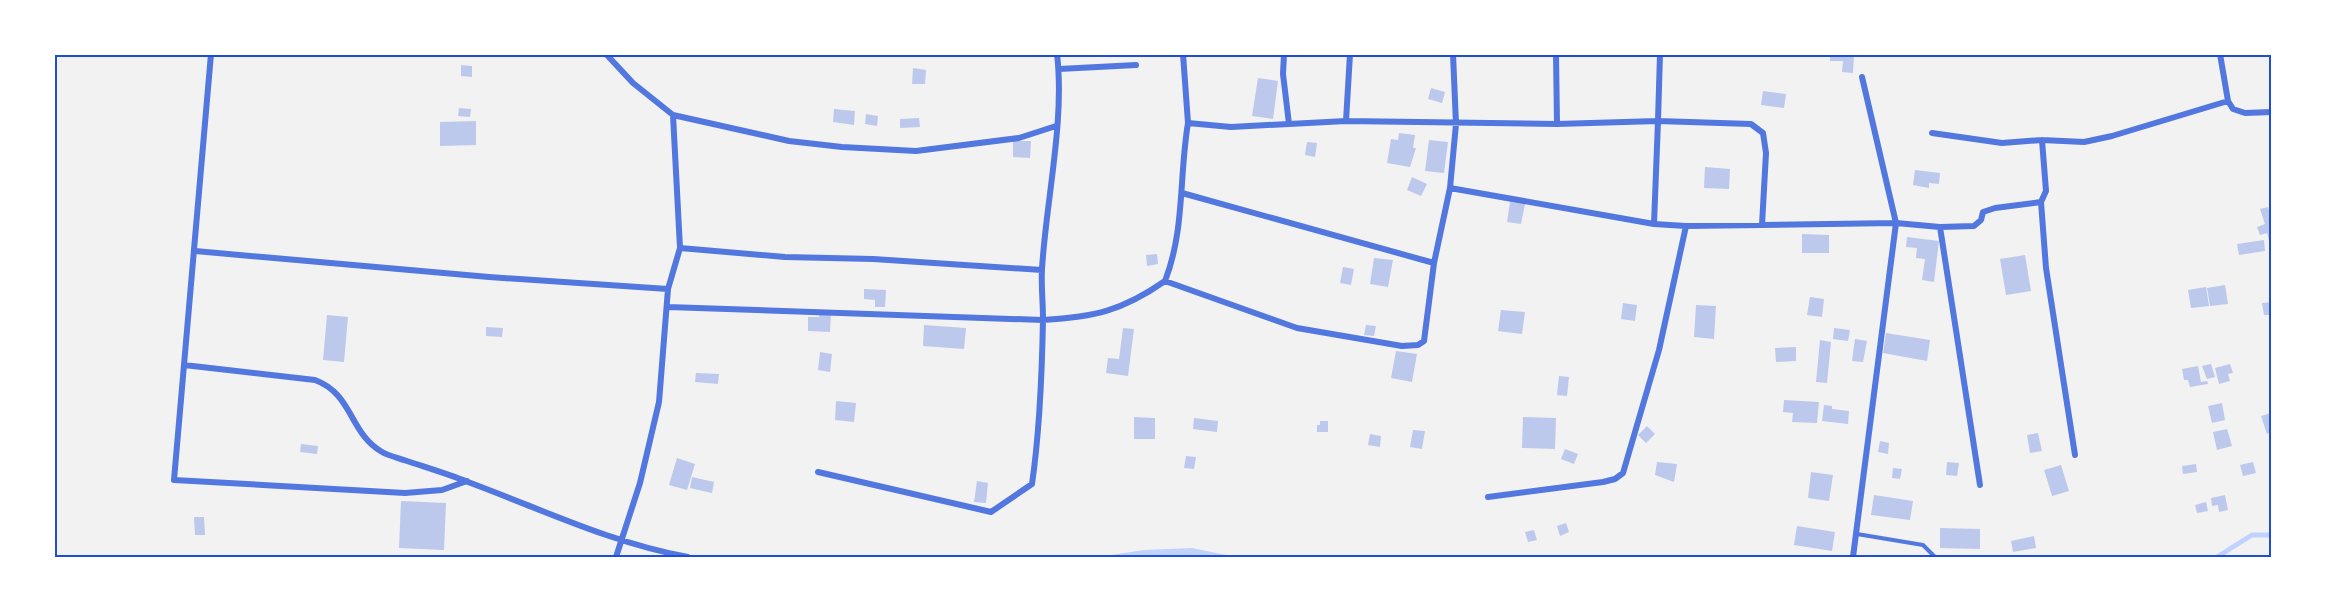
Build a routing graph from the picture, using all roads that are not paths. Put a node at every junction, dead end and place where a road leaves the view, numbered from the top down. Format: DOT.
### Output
graph roads {
  1 [pos="211,54"];
  2 [pos="606,54"];
  3 [pos="1057,54"];
  4 [pos="1184,54"];
  5 [pos="1284,54"];
  6 [pos="1350,54"];
  7 [pos="1453,54"];
  8 [pos="1556,54"];
  9 [pos="1660,54"];
  10 [pos="2220,54"];
  11 [pos="1136,65"];
  12 [pos="1059,69"];
  13 [pos="1862,77"];
  14 [pos="2228,101"];
  15 [pos="2272,112"];
  16 [pos="673,115"];
  17 [pos="1346,121"];
  18 [pos="1658,121"];
  19 [pos="1188,123"];
  20 [pos="1289,124"];
  21 [pos="1456,124"];
  22 [pos="1557,124"];
  23 [pos="1056,126"];
  24 [pos="1932,133"];
  25 [pos="2042,140"];
  26 [pos="1450,188"];
  27 [pos="1182,193"];
  28 [pos="2041,202"];
  29 [pos="1896,223"];
  30 [pos="1654,224"];
  31 [pos="1762,225"];
  32 [pos="1686,226"];
  33 [pos="1940,227"];
  34 [pos="680,248"];
  35 [pos="195,251"];
  36 [pos="1434,263"];
  37 [pos="1042,270"];
  38 [pos="1165,281"];
  39 [pos="668,290"];
  40 [pos="668,307"];
  41 [pos="1043,320"];
  42 [pos="184,366"];
  43 [pos="2075,455"];
  44 [pos="818,472"];
  45 [pos="467,482"];
  46 [pos="1980,485"];
  47 [pos="1488,497"];
  48 [pos="1857,534"];
  49 [pos="620,541"];
  50 [pos="616,557"];
  51 [pos="688,557"];
  52 [pos="1853,557"];
  53 [pos="1935,557"];
  1 -- 35 [label="street"];
  2 -- 16 [label="street"];
  3 -- 12 [label="street"];
  4 -- 19 [label="street"];
  5 -- 20 [label="street"];
  6 -- 17 [label="street"];
  7 -- 21 [label="street"];
  8 -- 22 [label="street"];
  9 -- 18 [label="street"];
  10 -- 14 [label="street"];
  11 -- 12 [label="street"];
  12 -- 23 [label="street"];
  13 -- 29 [label="street"];
  14 -- 15 [label="street"];
  14 -- 25 [label="street"];
  16 -- 23 [label="street"];
  16 -- 34 [label="street"];
  17 -- 20 [label="street"];
  17 -- 21 [label="street"];
  18 -- 22 [label="street"];
  18 -- 30 [label="street"];
  18 -- 31 [label="street"];
  19 -- 20 [label="street"];
  19 -- 27 [label="street"];
  21 -- 22 [label="street"];
  21 -- 26 [label="street"];
  23 -- 37 [label="street"];
  24 -- 25 [label="street"];
  25 -- 28 [label="street"];
  26 -- 30 [label="street"];
  26 -- 36 [label="street"];
  27 -- 36 [label="street"];
  27 -- 38 [label="street"];
  28 -- 33 [label="street"];
  28 -- 43 [label="street"];
  29 -- 31 [label="street"];
  29 -- 33 [label="street"];
  29 -- 48 [label="street"];
  30 -- 32 [label="street"];
  31 -- 32 [label="street"];
  32 -- 47 [label="street"];
  33 -- 46 [label="street"];
  34 -- 37 [label="street"];
  34 -- 39 [label="street"];
  35 -- 39 [label="street"];
  35 -- 42 [label="street"];
  36 -- 38 [label="street"];
  37 -- 41 [label="street"];
  38 -- 41 [label="street"];
  39 -- 40 [label="street"];
  40 -- 41 [label="street"];
  40 -- 49 [label="street"];
  41 -- 44 [label="street"];
  42 -- 45 [label="street"];
  42 -- 45 [label="street"];
  45 -- 49 [label="street"];
  48 -- 52 [label="street"];
  48 -- 53 [label="lane"];
  49 -- 50 [label="street"];
  49 -- 51 [label="street"];
}
